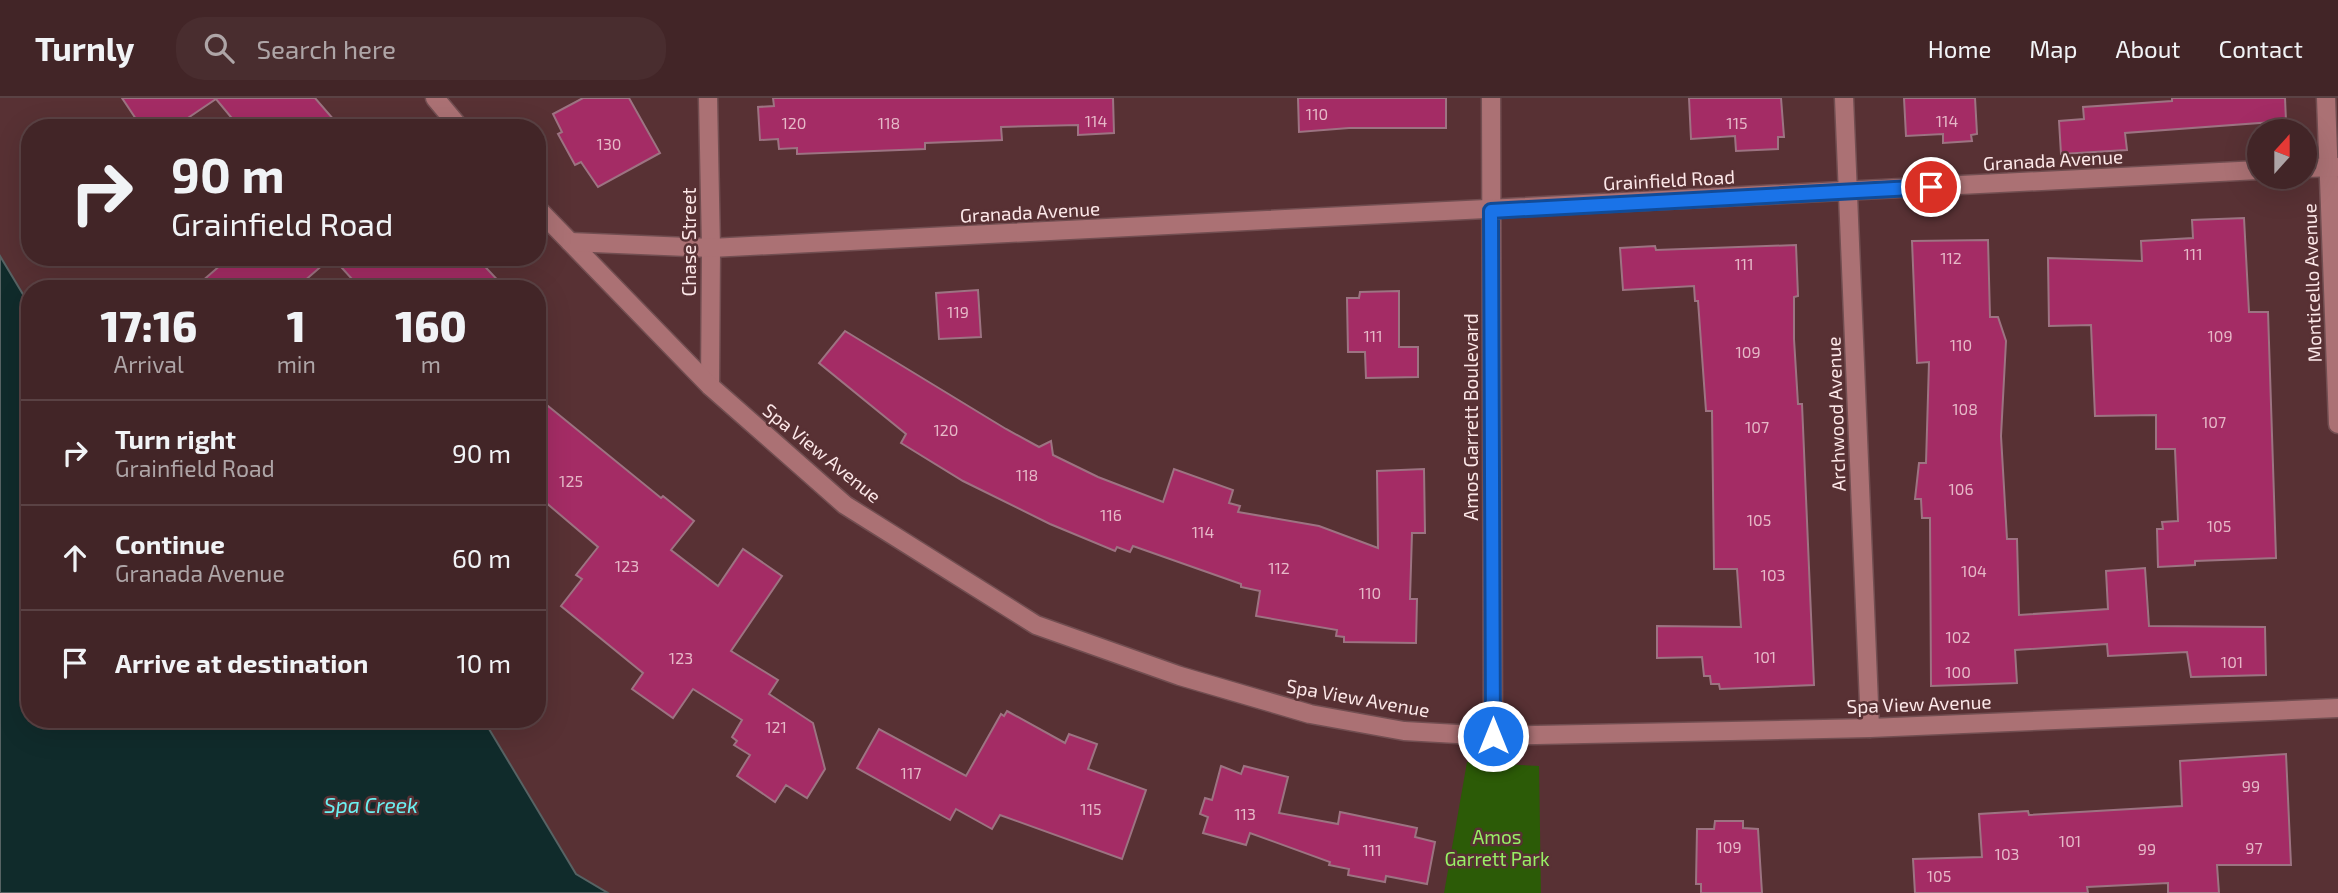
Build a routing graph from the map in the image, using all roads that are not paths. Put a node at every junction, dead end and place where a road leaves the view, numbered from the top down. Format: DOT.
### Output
graph roads {
  1 [pos="435,98"];
  2 [pos="708,98"];
  3 [pos="1491,98"];
  4 [pos="1844,98"];
  5 [pos="2326,98"];
  6 [pos="452,119"];
  7 [pos="2334,167"];
  8 [pos="2247,171"];
  9 [pos="1849,191"];
  10 [pos="1491,211"];
  11 [pos="546,217"];
  12 [pos="570,242"];
  13 [pos="711,248"];
  14 [pos="710,386"];
  15 [pos="2338,424"];
  16 [pos="2338,708"];
  17 [pos="1870,728"];
  18 [pos="1493,736"];
  1 -- 6 [label="street"];
  2 -- 13 [label="street, Chase Street"];
  3 -- 10 [label="street, Amos Garrett Boulevard"];
  4 -- 9 [label="street, Archwood Avenue"];
  5 -- 7 [label="street, Monticello Avenue"];
  7 -- 15 [label="street, Monticello Avenue"];
  8 -- 9 [label="street, Granada Avenue"];
  9 -- 10 [label="street, Grainfield Road"];
  9 -- 17 [label="street, Archwood Avenue"];
  10 -- 13 [label="street, Granada Avenue"];
  10 -- 18 [label="street, Amos Garrett Boulevard"];
  11 -- 12 [label="street, Spa View Avenue"];
  12 -- 13 [label="street, Granada Avenue"];
  12 -- 14 [label="street, Spa View Avenue"];
  13 -- 14 [label="street, Chase Street"];
  14 -- 18 [label="street, Spa View Avenue"];
  16 -- 17 [label="street, Spa View Avenue"];
  17 -- 18 [label="street, Spa View Avenue"];
}
